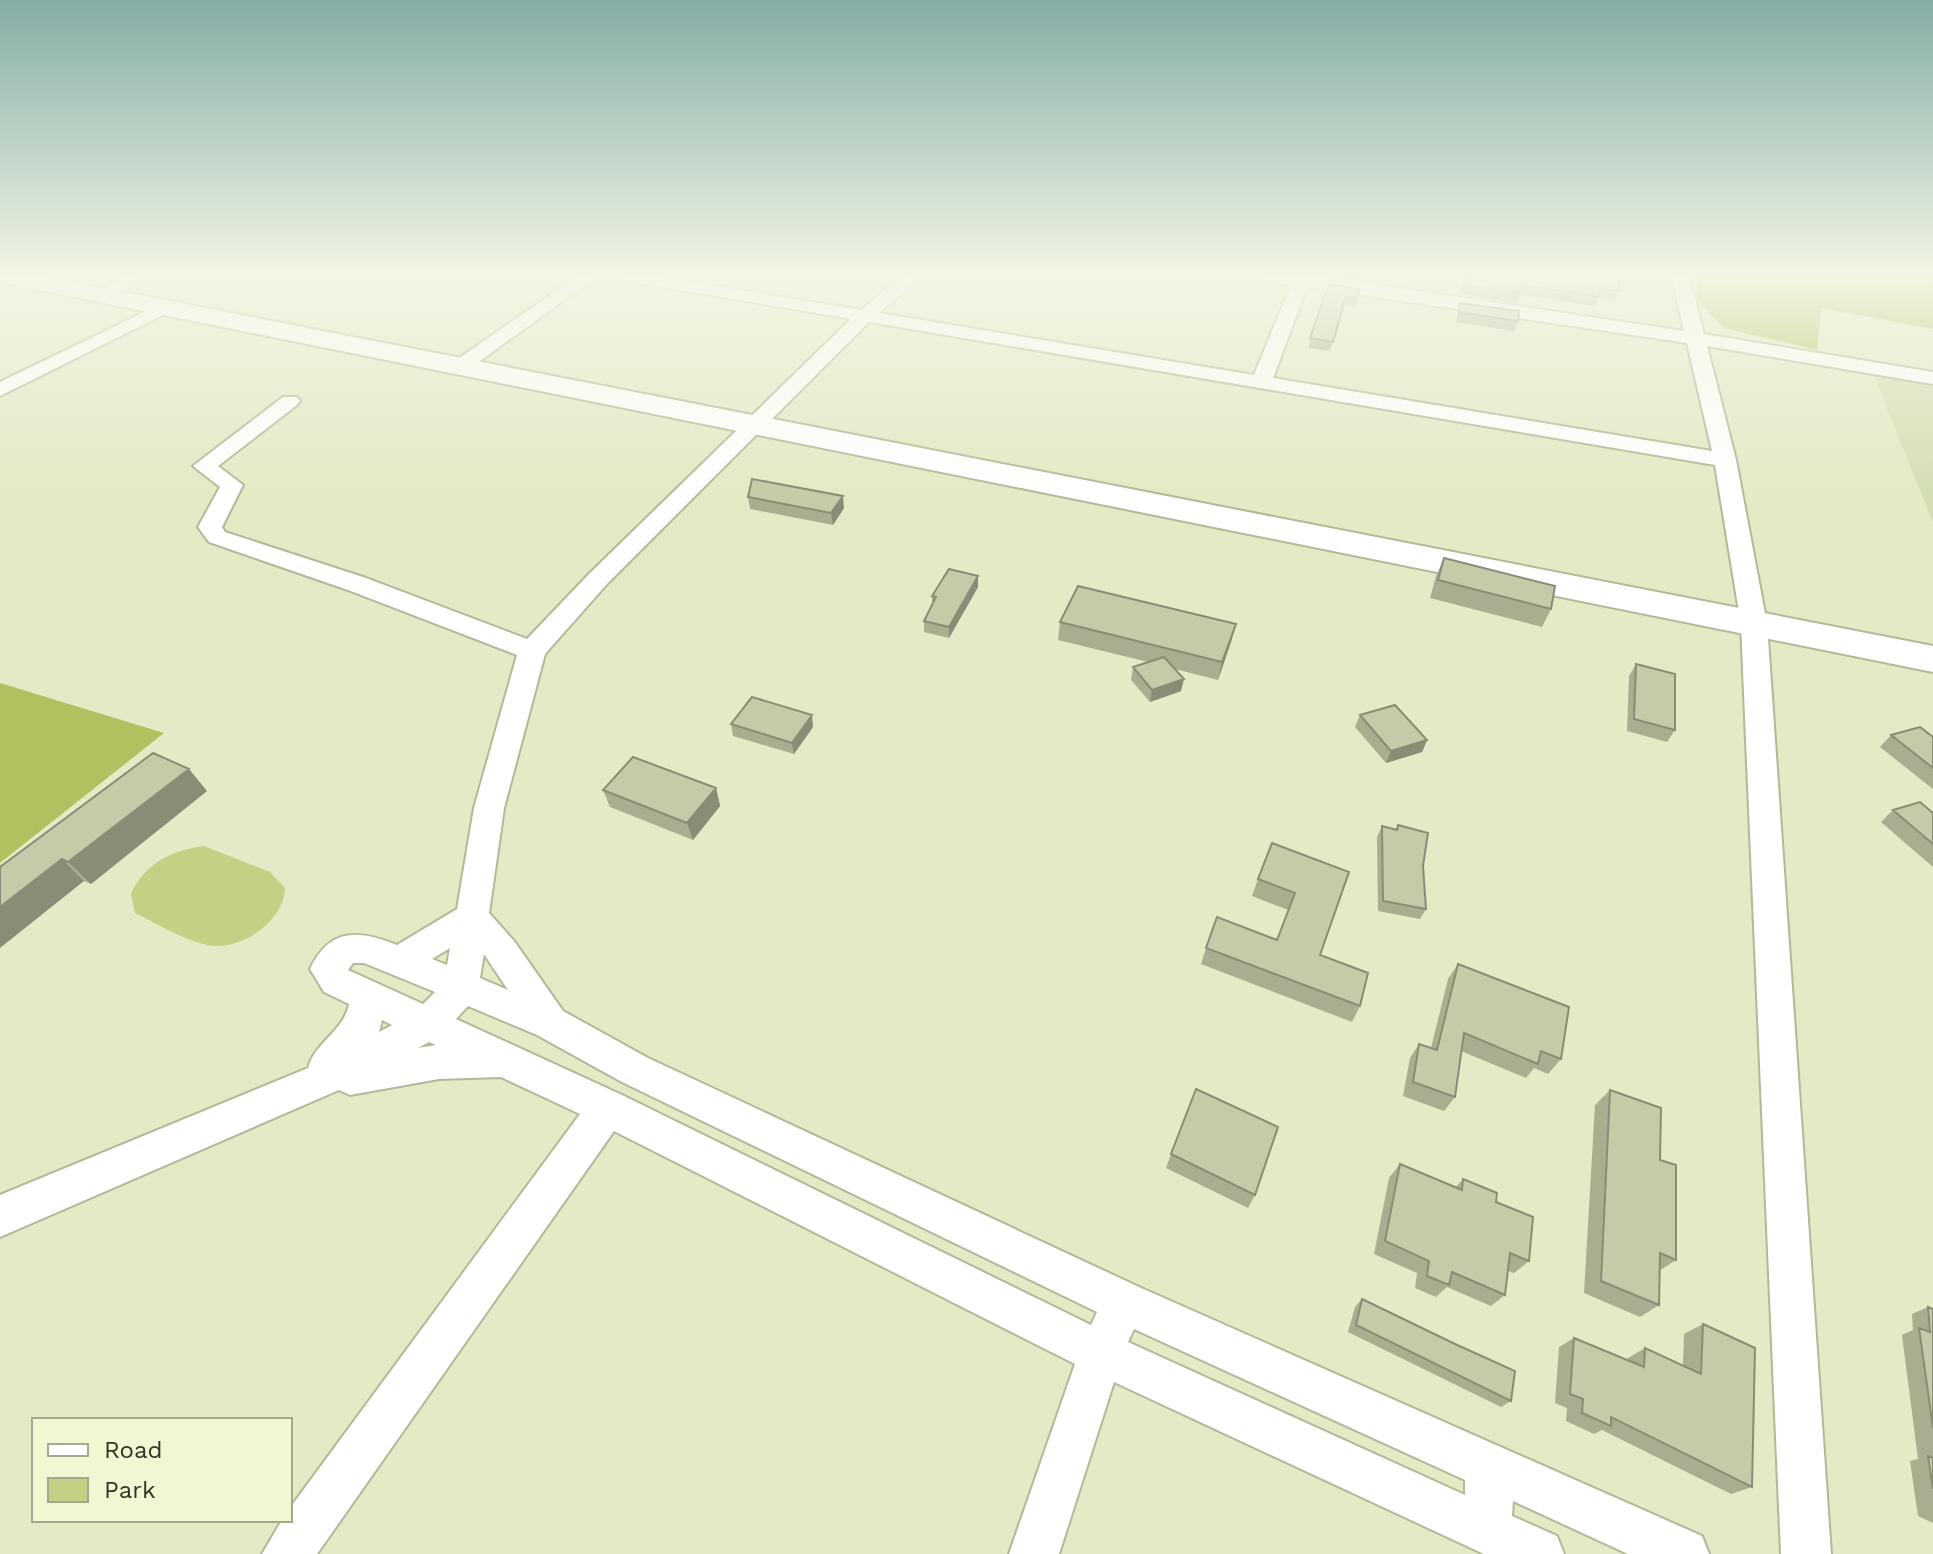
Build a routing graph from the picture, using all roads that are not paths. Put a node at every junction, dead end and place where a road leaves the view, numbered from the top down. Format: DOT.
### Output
graph roads {
  1 [pos="84,348"];
  2 [pos="370,348"];
  3 [pos="487,348"];
  4 [pos="834,348"];
  5 [pos="1056,348"];
  6 [pos="1275,348"];
  7 [pos="1695,348"];
  8 [pos="1750,348"];
  9 [pos="462,365"];
  10 [pos="1933,378"];
  11 [pos="1261,384"];
  12 [pos="0,390"];
  13 [pos="290,401"];
  14 [pos="758,424"];
  15 [pos="1725,460"];
  16 [pos="1754,624"];
  17 [pos="532,651"];
  18 [pos="1933,659"];
  19 [pos="472,917"];
  20 [pos="398,962"];
  21 [pos="461,988"];
  22 [pos="368,995"];
  23 [pos="550,1023"];
  24 [pos="429,1024"];
  25 [pos="505,1059"];
  26 [pos="301,1091"];
  27 [pos="608,1108"];
  28 [pos="891,1192"];
  29 [pos="0,1216"];
  30 [pos="870,1237"];
  31 [pos="1124,1302"];
  32 [pos="1101,1353"];
  33 [pos="1490,1467"];
  34 [pos="1487,1530"];
  35 [pos="287,1554"];
  36 [pos="1034,1554"];
  37 [pos="1539,1554"];
  38 [pos="1684,1554"];
  39 [pos="1806,1554"];
  1 -- 12 [label="street"];
  2 -- 9 [label="street"];
  3 -- 9 [label="street"];
  4 -- 14 [label="street"];
  5 -- 11 [label="street"];
  6 -- 11 [label="street"];
  7 -- 15 [label="street"];
  8 -- 10 [label="street"];
  9 -- 14 [label="street"];
  11 -- 15 [label="street"];
  13 -- 17 [label="street"];
  14 -- 16 [label="street"];
  14 -- 17 [label="street"];
  15 -- 16 [label="street"];
  16 -- 18 [label="street"];
  16 -- 39 [label="street"];
  17 -- 19 [label="street"];
  19 -- 20 [label="street"];
  19 -- 21 [label="street"];
  19 -- 23 [label="street"];
  20 -- 21 [label="street"];
  20 -- 22 [label="street"];
  21 -- 23 [label="street"];
  21 -- 24 [label="street"];
  22 -- 24 [label="street"];
  22 -- 26 [label="street"];
  23 -- 28 [label="street"];
  24 -- 25 [label="street"];
  24 -- 26 [label="street"];
  25 -- 26 [label="street"];
  25 -- 27 [label="street"];
  26 -- 29 [label="street"];
  27 -- 30 [label="street"];
  27 -- 35 [label="street"];
  28 -- 30 [label="street"];
  28 -- 31 [label="street"];
  30 -- 32 [label="street"];
  31 -- 32 [label="street"];
  31 -- 33 [label="street"];
  32 -- 34 [label="street"];
  32 -- 36 [label="street"];
  33 -- 34 [label="street"];
  33 -- 38 [label="street"];
  34 -- 37 [label="street"];
}
